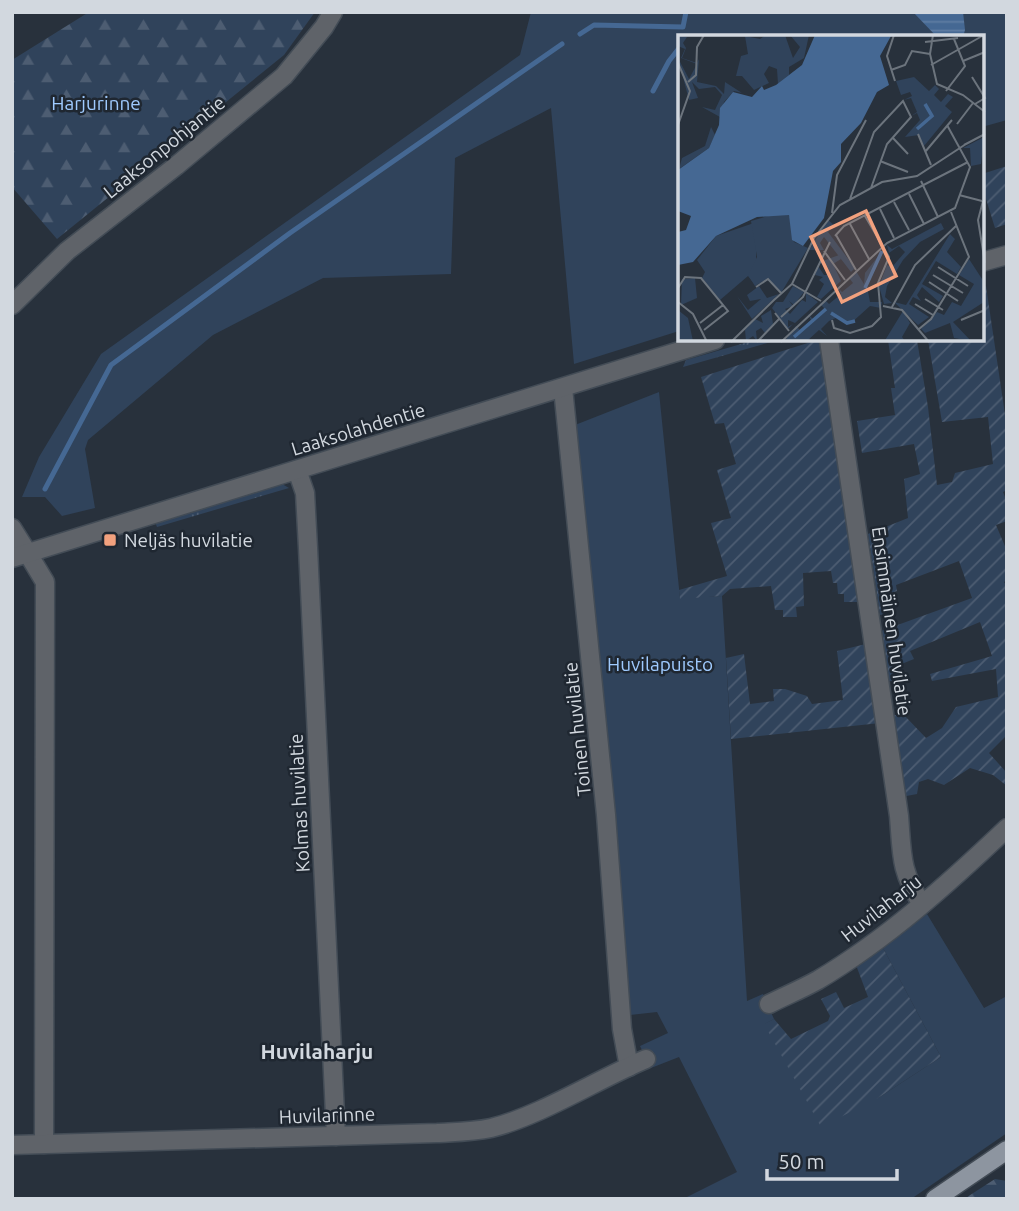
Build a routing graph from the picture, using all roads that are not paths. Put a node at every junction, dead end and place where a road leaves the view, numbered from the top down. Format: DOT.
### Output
graph roads {
  1 [pos="333,12"];
  2 [pos="1007,255"];
  3 [pos="984,261"];
  4 [pos="12,305"];
  5 [pos="712,341"];
  6 [pos="829,341"];
  7 [pos="563,388"];
  8 [pos="297,470"];
  9 [pos="12,528"];
  10 [pos="20,555"];
  11 [pos="1007,828"];
  12 [pos="922,904"];
  13 [pos="769,1004"];
  14 [pos="646,1059"];
  15 [pos="629,1066"];
  16 [pos="335,1136"];
  17 [pos="44,1144"];
  18 [pos="12,1145"];
  19 [pos="1007,1150"];
  20 [pos="935,1199"];
  1 -- 4 [label="street, Laaksonpohjantie"];
  2 -- 3 [label="street"];
  5 -- 7 [label="street, Laaksolahdentie"];
  6 -- 12 [label="street, Ensimmäinen huvilatie"];
  7 -- 8 [label="street, Laaksolahdentie"];
  7 -- 15 [label="street, Toinen huvilatie"];
  8 -- 10 [label="street, Laaksolahdentie"];
  8 -- 16 [label="street, Kolmas huvilatie"];
  9 -- 10 [label="street"];
  10 -- 17 [label="street"];
  11 -- 12 [label="street, Huvilaharju"];
  12 -- 13 [label="street, Huvilaharju"];
  14 -- 15 [label="street"];
  15 -- 16 [label="street, Huvilarinne"];
  16 -- 17 [label="street, Huvilarinne"];
  17 -- 18 [label="street, Huvilarinne"];
  19 -- 20 [label="main road"];
}
